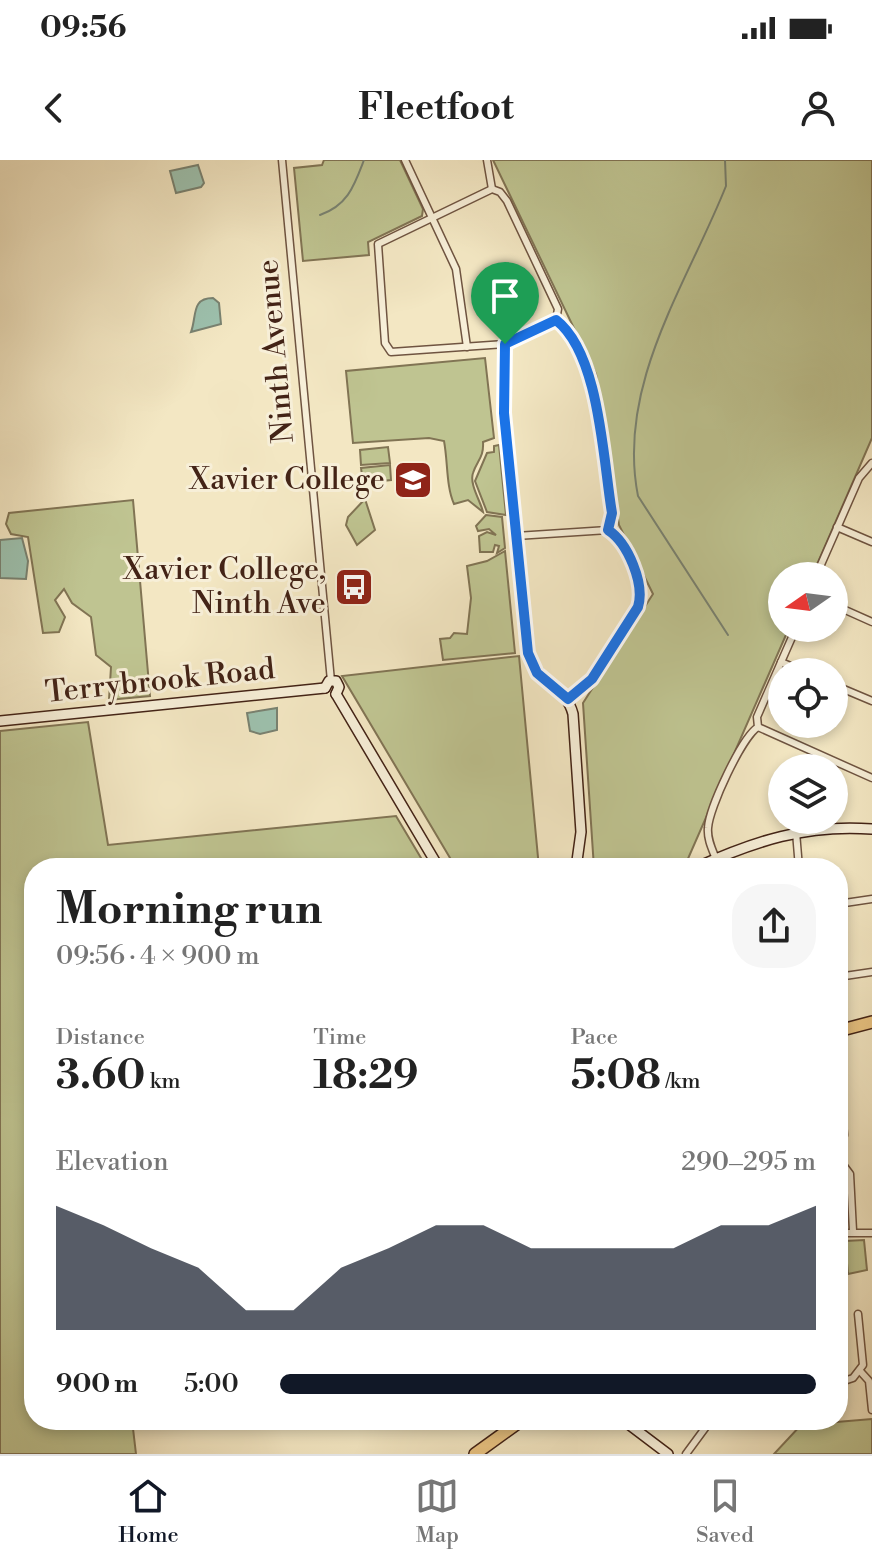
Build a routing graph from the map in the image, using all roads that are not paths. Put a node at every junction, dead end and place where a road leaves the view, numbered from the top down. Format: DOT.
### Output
graph roads {
  1 [pos="282,160"];
  2 [pos="405,160"];
  3 [pos="487,160"];
  4 [pos="492,189"];
  5 [pos="432,217"];
  6 [pos="556,320"];
  7 [pos="505,344"];
  8 [pos="467,347"];
  9 [pos="872,463"];
  10 [pos="837,527"];
  11 [pos="608,530"];
  12 [pos="516,536"];
  13 [pos="872,542"];
  14 [pos="822,562"];
  15 [pos="848,611"];
  16 [pos="872,622"];
  17 [pos="328,684"];
  18 [pos="848,691"];
  19 [pos="768,692"];
  20 [pos="568,699"];
  21 [pos="872,701"];
  22 [pos="0,721"];
  23 [pos="758,727"];
  24 [pos="805,754"];
  25 [pos="848,771"];
  26 [pos="872,778"];
  27 [pos="848,829"];
  28 [pos="872,829"];
  29 [pos="781,834"];
  30 [pos="796,834"];
  31 [pos="433,858"];
  32 [pos="577,858"];
  33 [pos="716,858"];
  34 [pos="718,858"];
  35 [pos="798,858"];
  36 [pos="872,899"];
  37 [pos="848,903"];
  38 [pos="872,972"];
  39 [pos="848,976"];
  40 [pos="872,1022"];
  41 [pos="848,1028"];
  42 [pos="848,1170"];
  43 [pos="853,1231"];
  44 [pos="848,1232"];
  45 [pos="872,1233"];
  46 [pos="858,1314"];
  47 [pos="860,1371"];
  48 [pos="848,1380"];
  49 [pos="872,1410"];
  50 [pos="508,1430"];
  51 [pos="636,1430"];
  52 [pos="704,1430"];
  53 [pos="475,1454"];
  54 [pos="668,1454"];
  55 [pos="686,1454"];
  1 -- 17 [label="street, Ninth Avenue"];
  2 -- 5 [label="street"];
  3 -- 4 [label="street"];
  4 -- 5 [label="street"];
  4 -- 6 [label="street"];
  5 -- 8 [label="street"];
  5 -- 8 [label="street"];
  6 -- 7 [label="street"];
  6 -- 11 [label="street"];
  7 -- 8 [label="street"];
  7 -- 12 [label="street"];
  9 -- 10 [label="street"];
  10 -- 13 [label="street"];
  10 -- 14 [label="street"];
  11 -- 12 [label="street"];
  11 -- 20 [label="street"];
  12 -- 20 [label="street"];
  15 -- 16 [label="street"];
  17 -- 22 [label="street, Terrybrook Road"];
  17 -- 31 [label="street"];
  18 -- 21 [label="street"];
  19 -- 23 [label="street"];
  20 -- 32 [label="street"];
  23 -- 24 [label="street"];
  23 -- 33 [label="street"];
  25 -- 26 [label="street"];
  27 -- 28 [label="street"];
  29 -- 34 [label="street"];
  30 -- 35 [label="street"];
  36 -- 37 [label="street"];
  38 -- 39 [label="street"];
  40 -- 41 [label="highway"];
  42 -- 43 [label="street"];
  43 -- 44 [label="street"];
  43 -- 45 [label="street"];
  46 -- 47 [label="street"];
  47 -- 48 [label="street"];
  47 -- 49 [label="street"];
  50 -- 53 [label="highway"];
  51 -- 54 [label="street"];
  52 -- 55 [label="street"];
}
